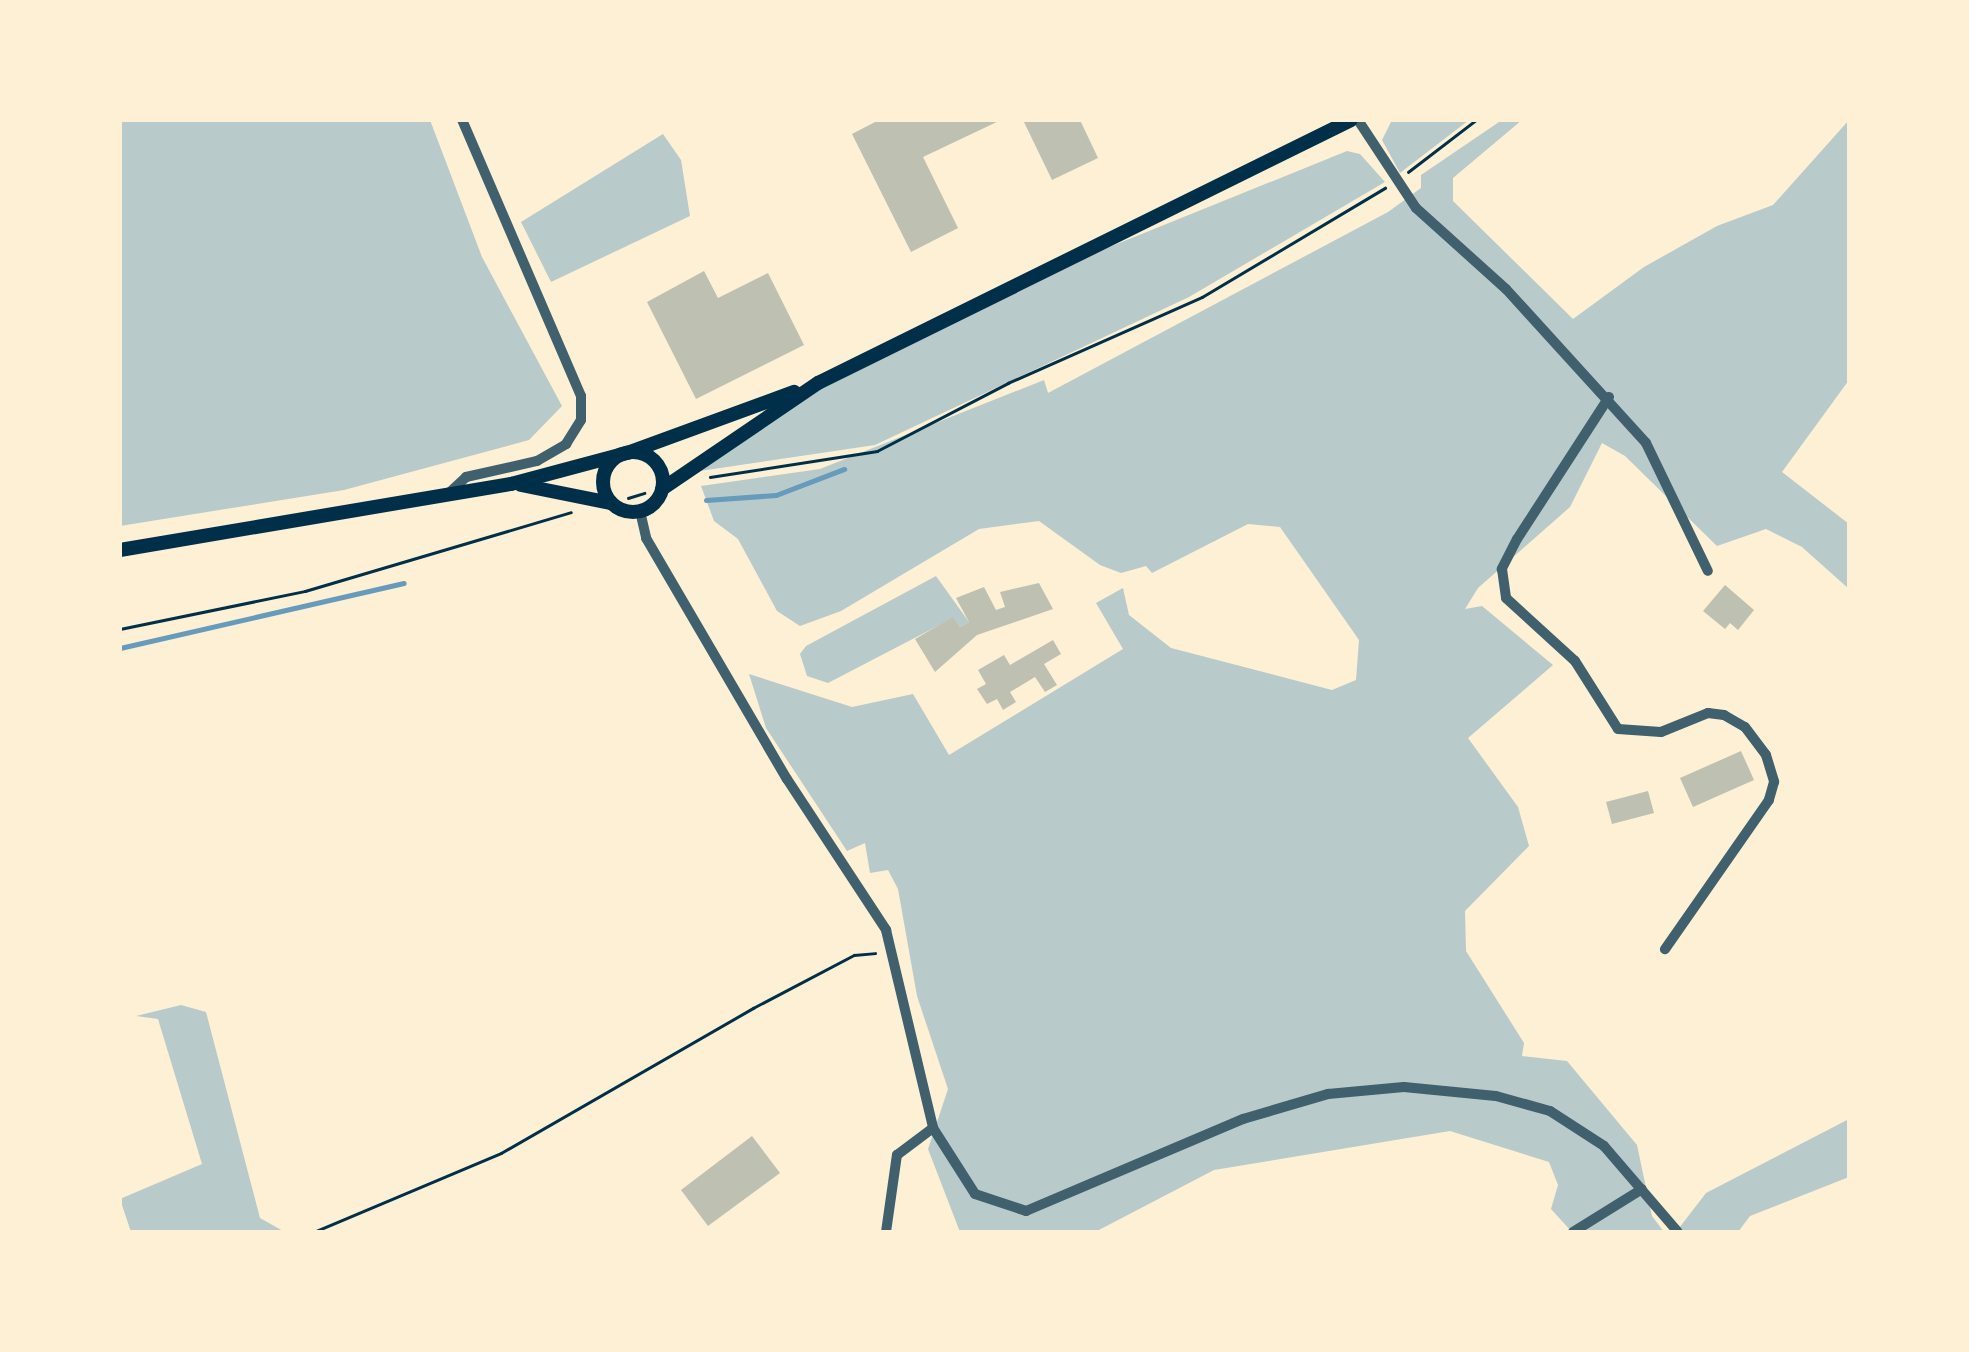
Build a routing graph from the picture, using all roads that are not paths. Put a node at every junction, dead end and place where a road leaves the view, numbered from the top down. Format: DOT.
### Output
graph roads {
  1 [pos="462,120"];
  2 [pos="1354,120"];
  3 [pos="818,384"];
  4 [pos="1609,397"];
  5 [pos="626,453"];
  6 [pos="511,484"];
  7 [pos="662,489"];
  8 [pos="448,495"];
  9 [pos="611,502"];
  10 [pos="640,511"];
  11 [pos="120,550"];
  12 [pos="1708,571"];
  13 [pos="1664,949"];
  14 [pos="932,1128"];
  15 [pos="1642,1188"];
  16 [pos="886,1232"];
  17 [pos="1573,1232"];
  18 [pos="1678,1232"];
  1 -- 8 [label="street"];
  2 -- 3 [label="main road"];
  2 -- 4 [label="street"];
  3 -- 5 [label="main road"];
  3 -- 7 [label="main road"];
  4 -- 12 [label="street"];
  4 -- 13 [label="street"];
  5 -- 6 [label="main road"];
  5 -- 7 [label="main road"];
  5 -- 9 [label="main road"];
  6 -- 8 [label="main road"];
  6 -- 9 [label="main road"];
  7 -- 10 [label="main road"];
  8 -- 11 [label="main road"];
  9 -- 10 [label="main road"];
  10 -- 14 [label="street"];
  14 -- 15 [label="street"];
  14 -- 16 [label="street"];
  15 -- 17 [label="street"];
  15 -- 18 [label="street"];
}
